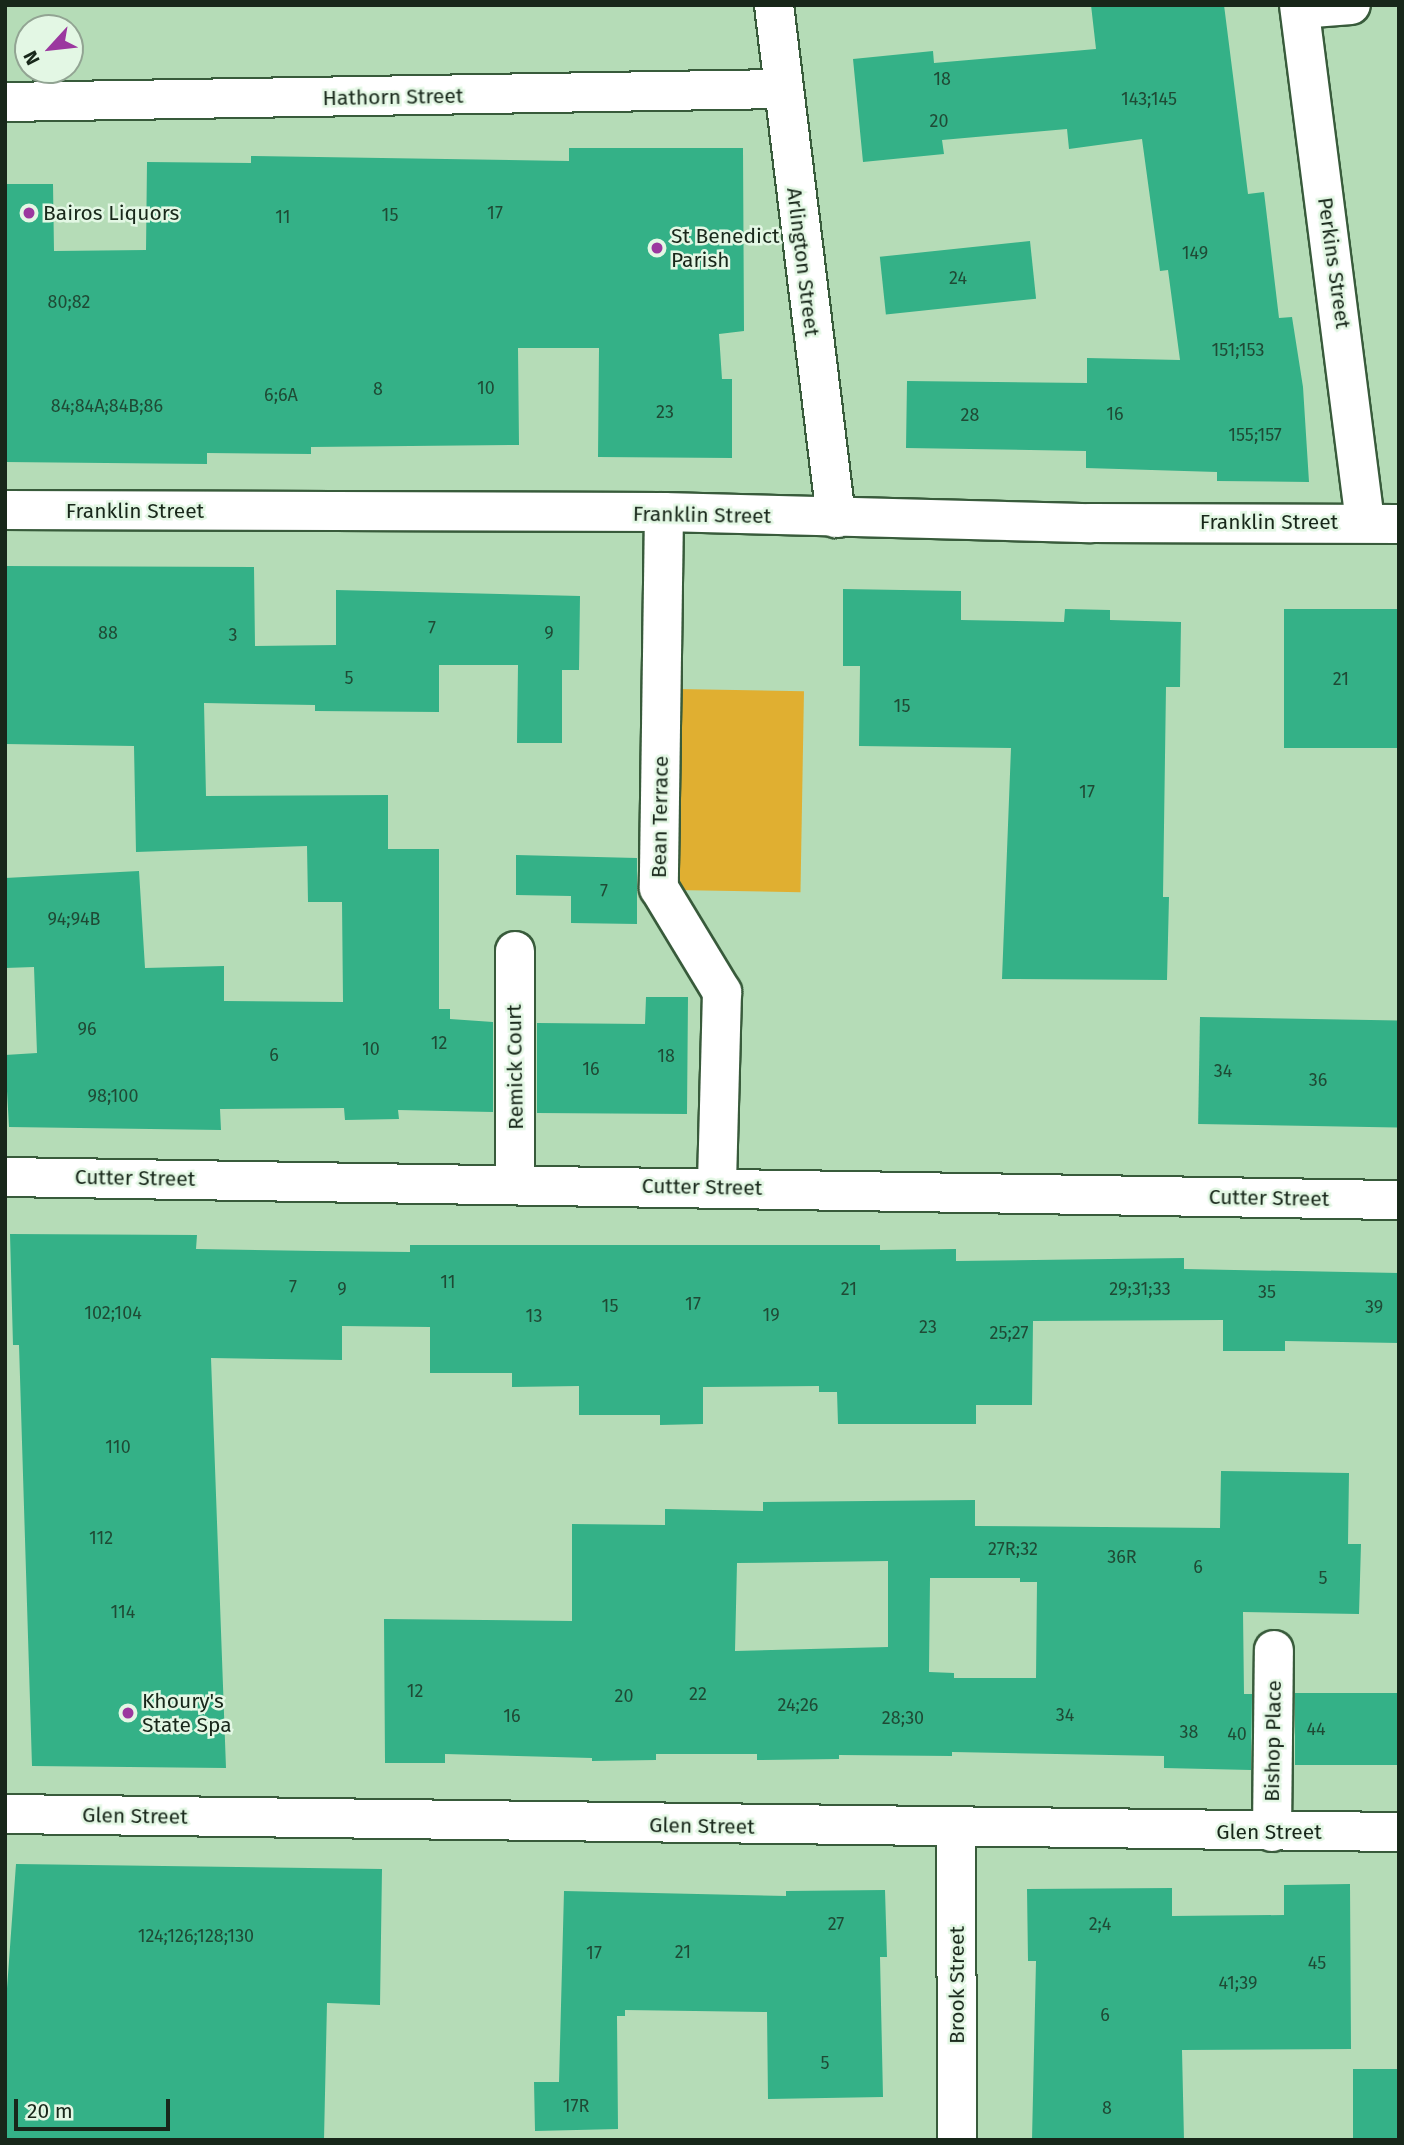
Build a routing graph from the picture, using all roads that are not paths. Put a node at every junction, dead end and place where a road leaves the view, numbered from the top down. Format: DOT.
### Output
graph roads {
  1 [pos="774,5"];
  2 [pos="1351,5"];
  3 [pos="1299,7"];
  4 [pos="781,89"];
  5 [pos="5,102"];
  6 [pos="5,510"];
  7 [pos="664,512"];
  8 [pos="836,518"];
  9 [pos="1382,523"];
  10 [pos="515,951"];
  11 [pos="5,1177"];
  12 [pos="514,1183"];
  13 [pos="717,1187"];
  14 [pos="1399,1200"];
  15 [pos="1274,1650"];
  16 [pos="5,1814"];
  17 [pos="956,1830"];
  18 [pos="1272,1832"];
  19 [pos="1399,1832"];
  20 [pos="957,2140"];
  1 -- 4 [label="street, Arlington Street"];
  2 -- 3 [label="street"];
  3 -- 9 [label="street, Perkins Street"];
  4 -- 5 [label="street, Hathorn Street"];
  4 -- 8 [label="street, Arlington Street"];
  6 -- 7 [label="street, Franklin Street"];
  7 -- 8 [label="street, Franklin Street"];
  7 -- 13 [label="street, Bean Terrace"];
  8 -- 9 [label="street, Franklin Street"];
  10 -- 12 [label="street, Remick Court"];
  11 -- 12 [label="street, Cutter Street"];
  12 -- 13 [label="street, Cutter Street"];
  13 -- 14 [label="street, Cutter Street"];
  15 -- 18 [label="street, Bishop Place"];
  16 -- 17 [label="street, Glen Street"];
  17 -- 18 [label="street, Glen Street"];
  17 -- 20 [label="street, Brook Street"];
  18 -- 19 [label="street, Glen Street"];
}
